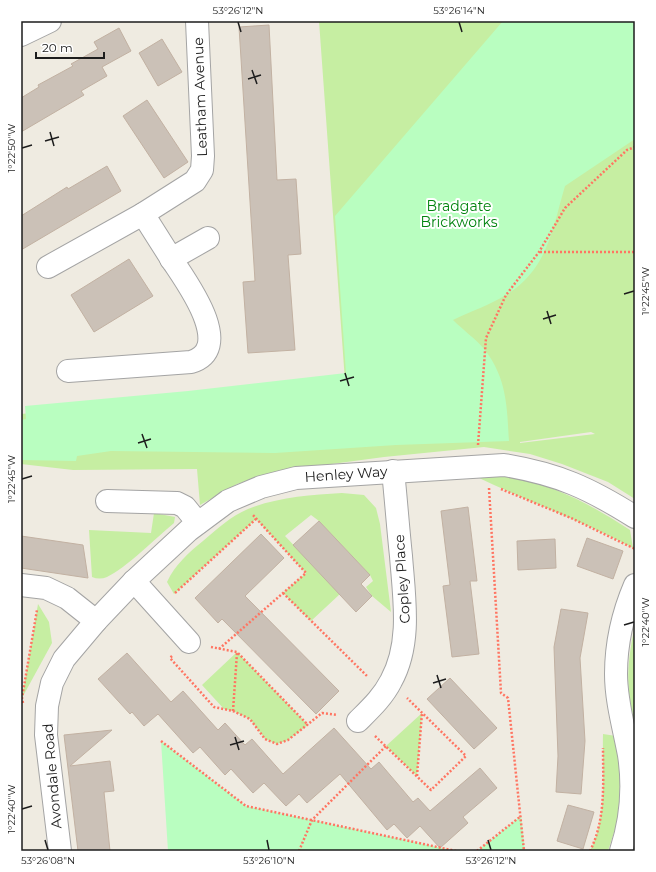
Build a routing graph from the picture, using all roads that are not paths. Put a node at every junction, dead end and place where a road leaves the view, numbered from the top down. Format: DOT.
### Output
graph roads {
  1 [pos="50,21"];
  2 [pos="197,21"];
  3 [pos="21,35"];
  4 [pos="143,214"];
  5 [pos="208,238"];
  6 [pos="171,259"];
  7 [pos="48,266"];
  8 [pos="68,371"];
  9 [pos="393,471"];
  10 [pos="107,501"];
  11 [pos="635,517"];
  12 [pos="198,523"];
  13 [pos="134,581"];
  14 [pos="635,585"];
  15 [pos="30,586"];
  16 [pos="96,621"];
  17 [pos="190,642"];
  18 [pos="358,721"];
  19 [pos="632,756"];
  20 [pos="60,851"];
  21 [pos="621,851"];
  1 -- 3 [label="street"];
  2 -- 4 [label="street, Leatham Avenue"];
  4 -- 6 [label="street"];
  4 -- 7 [label="street, Leatham Avenue"];
  5 -- 6 [label="street"];
  6 -- 8 [label="street"];
  9 -- 11 [label="street, Henley Way"];
  9 -- 12 [label="street, Henley Way"];
  9 -- 18 [label="street, Copley Place"];
  10 -- 12 [label="street"];
  12 -- 13 [label="street, Henley Way"];
  13 -- 16 [label="street, Henley Way"];
  13 -- 17 [label="street"];
  14 -- 19 [label="street"];
  15 -- 16 [label="street"];
  16 -- 20 [label="street, Avondale Road"];
  19 -- 21 [label="street"];
}
